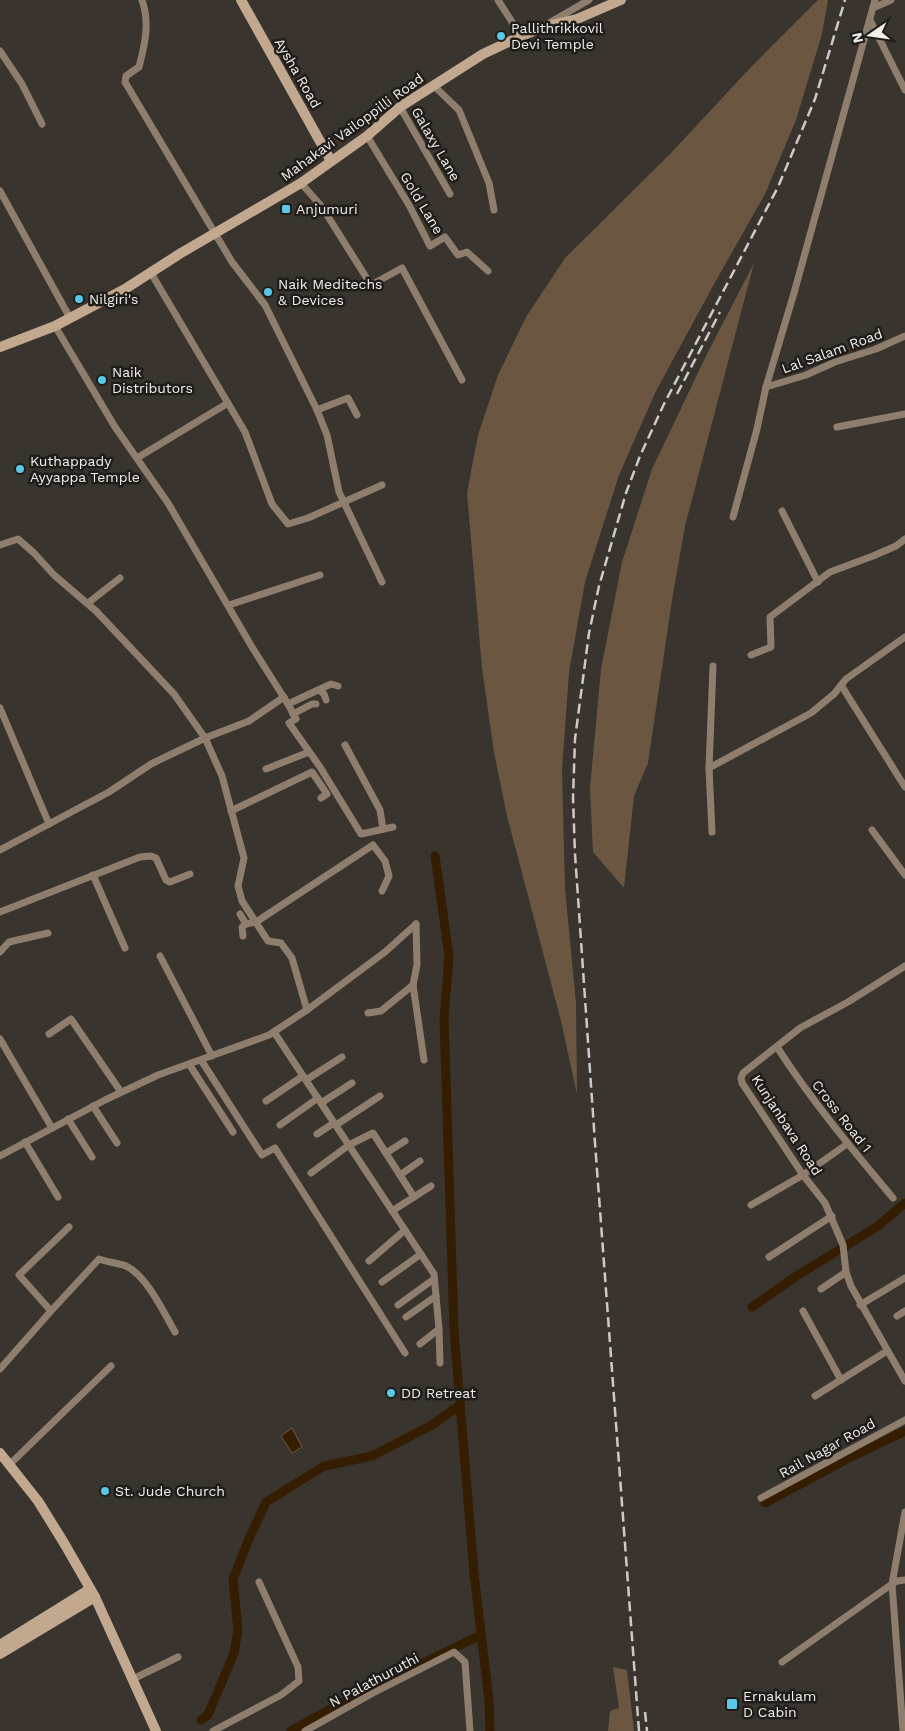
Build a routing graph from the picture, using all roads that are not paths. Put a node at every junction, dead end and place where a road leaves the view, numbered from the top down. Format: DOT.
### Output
graph roads {
  1 [pos="142,0"];
  2 [pos="241,0"];
  3 [pos="498,0"];
  4 [pos="589,0"];
  5 [pos="621,0"];
  6 [pos="875,0"];
  7 [pos="891,0"];
  8 [pos="873,8"];
  9 [pos="870,20"];
  10 [pos="542,27"];
  11 [pos="521,36"];
  12 [pos="0,52"];
  13 [pos="433,85"];
  14 [pos="905,90"];
  15 [pos="400,108"];
  16 [pos="42,124"];
  17 [pos="367,136"];
  18 [pos="332,161"];
  19 [pos="301,183"];
  20 [pos="0,191"];
  21 [pos="450,194"];
  22 [pos="494,210"];
  23 [pos="215,233"];
  24 [pos="488,271"];
  25 [pos="151,273"];
  26 [pos="70,318"];
  27 [pos="55,326"];
  28 [pos="905,336"];
  29 [pos="0,347"];
  30 [pos="462,380"];
  31 [pos="766,386"];
  32 [pos="228,403"];
  33 [pos="317,410"];
  34 [pos="905,414"];
  35 [pos="357,415"];
  36 [pos="837,427"];
  37 [pos="137,458"];
  38 [pos="382,485"];
  39 [pos="343,502"];
  40 [pos="782,511"];
  41 [pos="733,517"];
  42 [pos="905,539"];
  43 [pos="0,545"];
  44 [pos="320,575"];
  45 [pos="120,578"];
  46 [pos="382,582"];
  47 [pos="818,582"];
  48 [pos="88,603"];
  49 [pos="229,605"];
  50 [pos="905,637"];
  51 [pos="751,655"];
  52 [pos="713,666"];
  53 [pos="338,686"];
  54 [pos="841,686"];
  55 [pos="319,690"];
  56 [pos="284,697"];
  57 [pos="326,700"];
  58 [pos="288,704"];
  59 [pos="316,704"];
  60 [pos="0,708"];
  61 [pos="293,714"];
  62 [pos="205,738"];
  63 [pos="345,745"];
  64 [pos="309,752"];
  65 [pos="320,767"];
  66 [pos="709,768"];
  67 [pos="266,769"];
  68 [pos="312,772"];
  69 [pos="905,787"];
  70 [pos="322,798"];
  71 [pos="231,811"];
  72 [pos="48,824"];
  73 [pos="393,827"];
  74 [pos="383,829"];
  75 [pos="872,830"];
  76 [pos="372,832"];
  77 [pos="712,832"];
  78 [pos="372,845"];
  79 [pos="0,850"];
  80 [pos="190,874"];
  81 [pos="93,875"];
  82 [pos="905,875"];
  83 [pos="382,890"];
  84 [pos="0,912"];
  85 [pos="240,914"];
  86 [pos="256,922"];
  87 [pos="246,924"];
  88 [pos="48,933"];
  89 [pos="243,936"];
  90 [pos="125,948"];
  91 [pos="0,952"];
  92 [pos="160,956"];
  93 [pos="905,966"];
  94 [pos="413,985"];
  95 [pos="307,1010"];
  96 [pos="368,1014"];
  97 [pos="274,1032"];
  98 [pos="49,1034"];
  99 [pos="0,1039"];
  100 [pos="777,1047"];
  101 [pos="212,1056"];
  102 [pos="342,1057"];
  103 [pos="201,1060"];
  104 [pos="424,1060"];
  105 [pos="189,1064"];
  106 [pos="305,1078"];
  107 [pos="352,1083"];
  108 [pos="121,1092"];
  109 [pos="380,1096"];
  110 [pos="266,1101"];
  111 [pos="319,1101"];
  112 [pos="93,1106"];
  113 [pos="68,1119"];
  114 [pos="335,1124"];
  115 [pos="280,1125"];
  116 [pos="52,1128"];
  117 [pos="233,1132"];
  118 [pos="316,1134"];
  119 [pos="405,1140"];
  120 [pos="25,1142"];
  121 [pos="117,1143"];
  122 [pos="847,1144"];
  123 [pos="349,1145"];
  124 [pos="386,1153"];
  125 [pos="0,1156"];
  126 [pos="92,1157"];
  127 [pos="420,1161"];
  128 [pos="311,1173"];
  129 [pos="803,1174"];
  130 [pos="400,1175"];
  131 [pos="431,1186"];
  132 [pos="58,1197"];
  133 [pos="414,1197"];
  134 [pos="893,1198"];
  135 [pos="751,1205"];
  136 [pos="392,1211"];
  137 [pos="832,1216"];
  138 [pos="69,1227"];
  139 [pos="405,1230"];
  140 [pos="421,1254"];
  141 [pos="769,1257"];
  142 [pos="369,1261"];
  143 [pos="846,1272"];
  144 [pos="905,1278"];
  145 [pos="434,1279"];
  146 [pos="382,1282"];
  147 [pos="822,1288"];
  148 [pos="436,1296"];
  149 [pos="398,1305"];
  150 [pos="860,1305"];
  151 [pos="51,1310"];
  152 [pos="803,1311"];
  153 [pos="905,1311"];
  154 [pos="897,1316"];
  155 [pos="406,1318"];
  156 [pos="439,1329"];
  157 [pos="175,1332"];
  158 [pos="420,1344"];
  159 [pos="887,1352"];
  160 [pos="406,1353"];
  161 [pos="440,1363"];
  162 [pos="111,1366"];
  163 [pos="0,1369"];
  164 [pos="841,1380"];
  165 [pos="905,1381"];
  166 [pos="815,1396"];
  167 [pos="905,1420"];
  168 [pos="0,1453"];
  169 [pos="9,1465"];
  170 [pos="761,1498"];
  171 [pos="905,1512"];
  172 [pos="259,1582"];
  173 [pos="898,1582"];
  174 [pos="92,1593"];
  175 [pos="0,1645"];
  176 [pos="0,1654"];
  177 [pos="178,1657"];
  178 [pos="782,1662"];
  179 [pos="133,1679"];
  180 [pos="156,1731"];
  181 [pos="213,1731"];
  182 [pos="305,1731"];
  183 [pos="470,1731"];
  184 [pos="903,1731"];
  1 -- 23 [label="street"];
  2 -- 18 [label="main road, Aysha Road"];
  3 -- 11 [label="street"];
  4 -- 10 [label="street"];
  5 -- 10 [label="main road, Mahakavi Vailoppilli Road"];
  6 -- 8 [label="street"];
  7 -- 8 [label="street"];
  8 -- 9 [label="street"];
  9 -- 14 [label="street"];
  9 -- 31 [label="street"];
  10 -- 11 [label="main road, Mahakavi Vailoppilli Road"];
  11 -- 13 [label="main road, Mahakavi Vailoppilli Road"];
  12 -- 16 [label="street"];
  13 -- 15 [label="main road, Mahakavi Vailoppilli Road"];
  13 -- 22 [label="street"];
  15 -- 17 [label="main road, Mahakavi Vailoppilli Road"];
  15 -- 21 [label="street, Galaxy Lane"];
  17 -- 18 [label="main road, Mahakavi Vailoppilli Road"];
  17 -- 24 [label="street, Gold Lane"];
  18 -- 19 [label="main road, Mahakavi Vailoppilli Road"];
  19 -- 23 [label="main road, Mahakavi Vailoppilli Road"];
  19 -- 30 [label="street"];
  20 -- 26 [label="street"];
  23 -- 25 [label="main road, Mahakavi Vailoppilli Road"];
  23 -- 33 [label="street"];
  25 -- 26 [label="main road, Mahakavi Vailoppilli Road"];
  25 -- 32 [label="street"];
  26 -- 27 [label="main road, Mahakavi Vailoppilli Road"];
  27 -- 29 [label="main road, Mahakavi Vailoppilli Road"];
  27 -- 37 [label="street"];
  28 -- 31 [label="street, Lal Salam Road"];
  31 -- 41 [label="street"];
  32 -- 37 [label="street"];
  32 -- 39 [label="street"];
  33 -- 35 [label="street"];
  33 -- 39 [label="street"];
  34 -- 36 [label="street"];
  37 -- 49 [label="street"];
  38 -- 39 [label="street"];
  39 -- 46 [label="street"];
  40 -- 47 [label="street"];
  42 -- 47 [label="street"];
  43 -- 48 [label="street"];
  44 -- 49 [label="street"];
  45 -- 48 [label="street"];
  47 -- 51 [label="street"];
  48 -- 62 [label="street"];
  49 -- 56 [label="street"];
  50 -- 54 [label="street"];
  52 -- 66 [label="street"];
  53 -- 55 [label="street"];
  54 -- 66 [label="street"];
  54 -- 69 [label="street"];
  55 -- 57 [label="street"];
  55 -- 58 [label="street"];
  56 -- 58 [label="street"];
  56 -- 62 [label="street"];
  58 -- 61 [label="street"];
  59 -- 61 [label="street"];
  60 -- 72 [label="street"];
  61 -- 64 [label="street"];
  62 -- 71 [label="street"];
  62 -- 72 [label="street"];
  63 -- 74 [label="street"];
  64 -- 65 [label="street"];
  64 -- 67 [label="street"];
  65 -- 68 [label="street"];
  65 -- 76 [label="street"];
  66 -- 77 [label="street"];
  68 -- 70 [label="street"];
  68 -- 71 [label="street"];
  71 -- 86 [label="street"];
  72 -- 79 [label="street"];
  73 -- 74 [label="street"];
  74 -- 76 [label="street"];
  75 -- 82 [label="street"];
  76 -- 78 [label="street"];
  78 -- 83 [label="street"];
  78 -- 86 [label="street"];
  80 -- 81 [label="street"];
  81 -- 84 [label="street"];
  81 -- 90 [label="street"];
  85 -- 87 [label="street"];
  86 -- 87 [label="street"];
  86 -- 95 [label="street"];
  87 -- 89 [label="street"];
  88 -- 91 [label="street"];
  92 -- 101 [label="street"];
  93 -- 100 [label="street, Kunjanbava Road"];
  94 -- 95 [label="street"];
  94 -- 96 [label="street"];
  94 -- 104 [label="street"];
  95 -- 97 [label="street"];
  97 -- 101 [label="street"];
  97 -- 106 [label="street"];
  98 -- 108 [label="street"];
  99 -- 116 [label="street"];
  100 -- 122 [label="street, Cross Road 1"];
  100 -- 129 [label="street, Kunjanbava Road"];
  101 -- 103 [label="street"];
  102 -- 106 [label="street"];
  103 -- 105 [label="street"];
  103 -- 160 [label="street"];
  105 -- 108 [label="street"];
  105 -- 117 [label="street"];
  106 -- 110 [label="street"];
  106 -- 111 [label="street"];
  107 -- 111 [label="street"];
  108 -- 112 [label="street"];
  109 -- 114 [label="street"];
  111 -- 114 [label="street"];
  111 -- 115 [label="street"];
  112 -- 113 [label="street"];
  112 -- 121 [label="street"];
  113 -- 116 [label="street"];
  113 -- 126 [label="street"];
  114 -- 118 [label="street"];
  114 -- 123 [label="street"];
  116 -- 120 [label="street"];
  119 -- 124 [label="street"];
  120 -- 125 [label="street"];
  120 -- 132 [label="street"];
  122 -- 129 [label="street"];
  122 -- 134 [label="street, Cross Road 1"];
  123 -- 124 [label="street"];
  123 -- 128 [label="street"];
  123 -- 136 [label="street"];
  124 -- 130 [label="street"];
  127 -- 130 [label="street"];
  129 -- 135 [label="street"];
  129 -- 137 [label="street, Kunjanbava Road"];
  130 -- 133 [label="street"];
  131 -- 133 [label="street"];
  133 -- 136 [label="street"];
  136 -- 139 [label="street"];
  137 -- 141 [label="street"];
  137 -- 143 [label="street, Kunjanbava Road"];
  138 -- 151 [label="street"];
  139 -- 140 [label="street"];
  139 -- 142 [label="street"];
  140 -- 145 [label="street"];
  140 -- 146 [label="street"];
  143 -- 147 [label="street"];
  143 -- 150 [label="street, Kunjanbava Road"];
  144 -- 150 [label="street"];
  145 -- 148 [label="street"];
  145 -- 149 [label="street"];
  148 -- 155 [label="street"];
  148 -- 156 [label="street"];
  150 -- 159 [label="street, Kunjanbava Road"];
  151 -- 157 [label="street"];
  151 -- 163 [label="street"];
  152 -- 164 [label="street"];
  153 -- 154 [label="street"];
  156 -- 158 [label="street"];
  156 -- 161 [label="street"];
  159 -- 164 [label="street"];
  159 -- 165 [label="street, Kunjanbava Road"];
  162 -- 169 [label="street"];
  164 -- 166 [label="street"];
  167 -- 170 [label="street, Rail Nagar Road"];
  168 -- 169 [label="main road"];
  169 -- 174 [label="main road"];
  171 -- 173 [label="street"];
  172 -- 181 [label="street"];
  173 -- 178 [label="street"];
  173 -- 184 [label="street"];
  174 -- 175 [label="main road"];
  174 -- 176 [label="main road"];
  174 -- 179 [label="main road"];
  177 -- 179 [label="street"];
  179 -- 180 [label="main road"];
  182 -- 183 [label="street, N Palathuruthi"];
}
